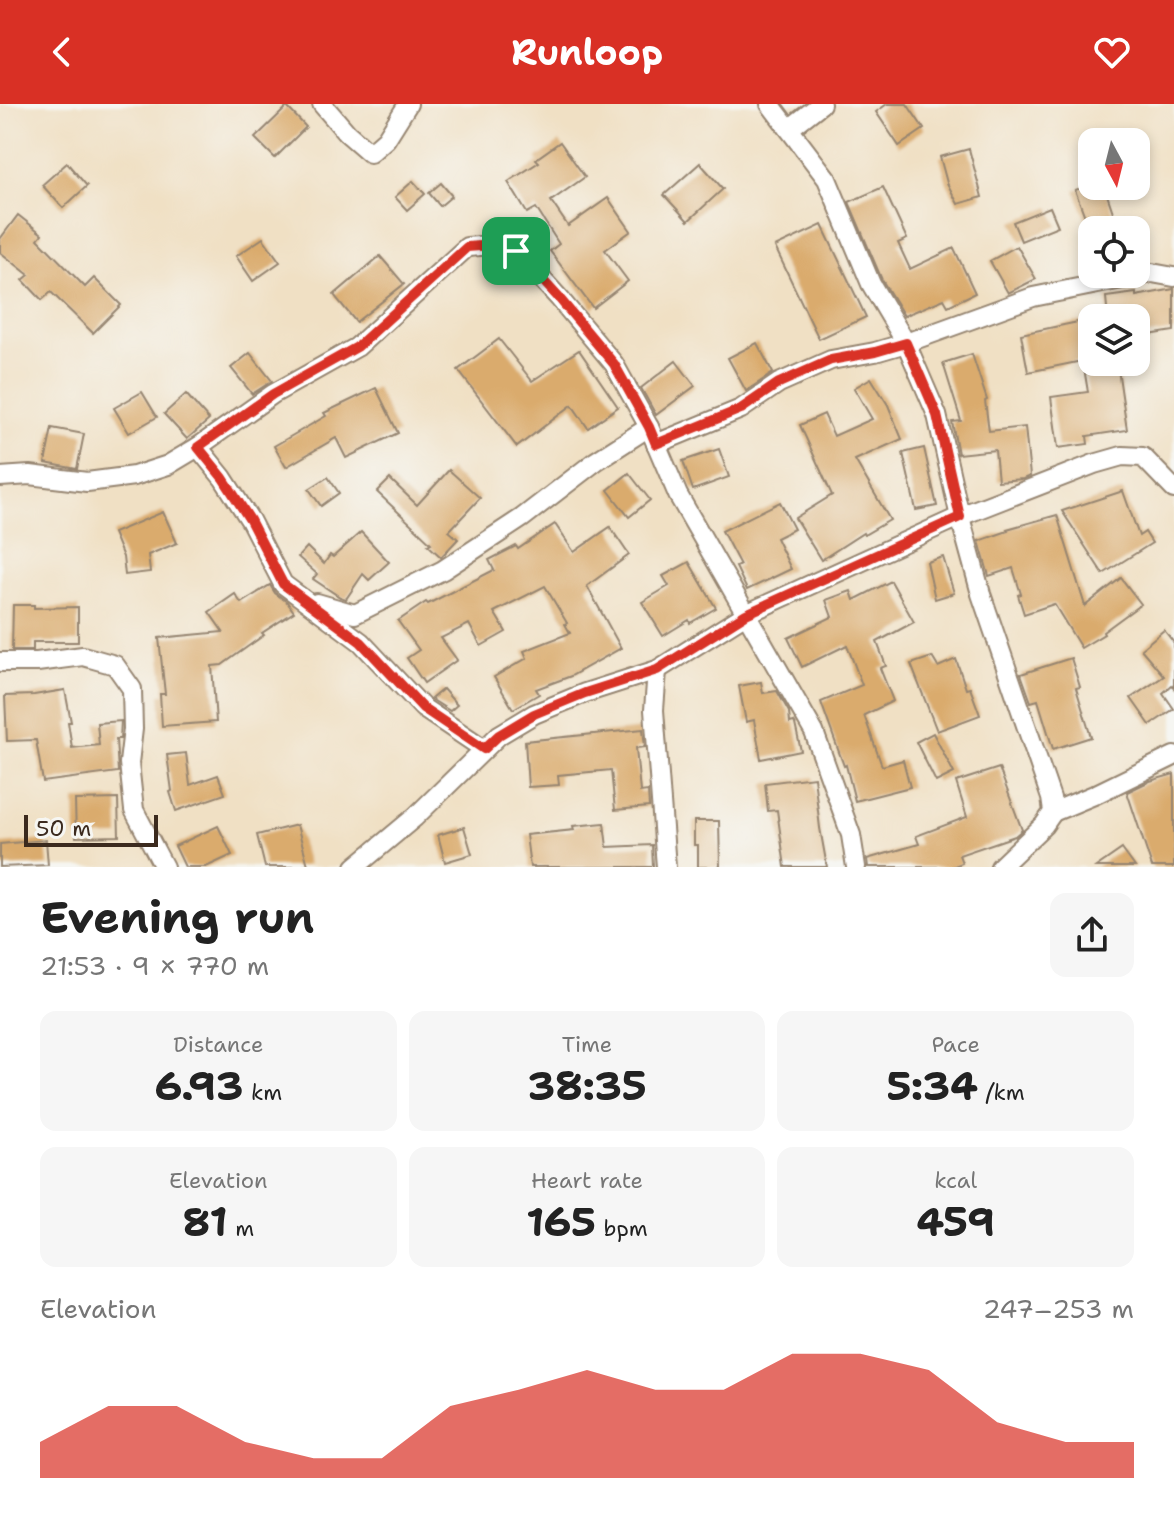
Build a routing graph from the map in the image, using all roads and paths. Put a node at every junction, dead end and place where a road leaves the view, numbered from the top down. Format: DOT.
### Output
graph roads {
  1 [pos="322,104"];
  2 [pos="408,104"];
  3 [pos="770,104"];
  4 [pos="821,104"];
  5 [pos="789,129"];
  6 [pos="1174,277"];
  7 [pos="906,343"];
  8 [pos="653,435"];
  9 [pos="198,447"];
  10 [pos="0,477"];
  11 [pos="1174,489"];
  12 [pos="960,517"];
  13 [pos="306,600"];
  14 [pos="746,614"];
  15 [pos="0,662"];
  16 [pos="657,670"];
  17 [pos="484,749"];
  18 [pos="1174,756"];
  19 [pos="1053,812"];
  20 [pos="164,867"];
  21 [pos="355,867"];
  22 [pos="666,867"];
  23 [pos="856,867"];
  24 [pos="1000,867"];
  1 -- 2 [label="street"];
  3 -- 5 [label="street"];
  4 -- 5 [label="street"];
  5 -- 7 [label="street"];
  6 -- 7 [label="street"];
  7 -- 8 [label="street"];
  7 -- 12 [label="street"];
  8 -- 9 [label="street"];
  8 -- 13 [label="street"];
  8 -- 14 [label="street"];
  9 -- 10 [label="street"];
  9 -- 13 [label="street"];
  11 -- 12 [label="street"];
  12 -- 14 [label="street"];
  12 -- 19 [label="street"];
  13 -- 17 [label="street"];
  14 -- 16 [label="street"];
  14 -- 23 [label="street"];
  15 -- 20 [label="street"];
  16 -- 17 [label="street"];
  16 -- 22 [label="street"];
  17 -- 21 [label="street"];
  18 -- 19 [label="street"];
  19 -- 24 [label="street"];
}
